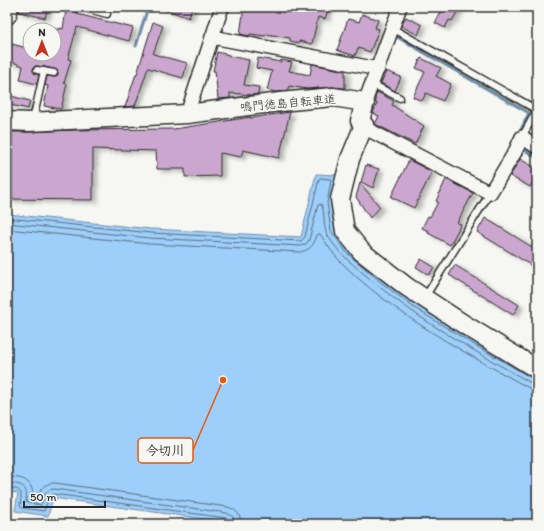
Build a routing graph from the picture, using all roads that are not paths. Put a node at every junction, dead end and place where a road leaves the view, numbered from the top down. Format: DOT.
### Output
graph roads {
  1 [pos="9,7"];
  2 [pos="81,7"];
  3 [pos="222,7"];
  4 [pos="400,7"];
  5 [pos="107,14"];
  6 [pos="7,15"];
  7 [pos="392,28"];
  8 [pos="212,36"];
  9 [pos="378,69"];
  10 [pos="37,70"];
  11 [pos="44,71"];
  12 [pos="54,73"];
  13 [pos="372,84"];
  14 [pos="400,98"];
  15 [pos="365,102"];
  16 [pos="537,110"];
  17 [pos="187,114"];
  18 [pos="7,121"];
  19 [pos="33,122"];
  20 [pos="364,125"];
  21 [pos="522,138"];
  22 [pos="537,147"];
  23 [pos="490,194"];
  24 [pos="424,298"];
  25 [pos="537,369"];
  1 -- 6 [label="main road"];
  2 -- 5 [label="lane"];
  3 -- 8 [label="street"];
  4 -- 7 [label="street"];
  7 -- 9 [label="street"];
  7 -- 16 [label="lane"];
  8 -- 9 [label="street"];
  8 -- 17 [label="street"];
  9 -- 13 [label="street"];
  10 -- 11 [label="lane"];
  11 -- 12 [label="lane"];
  11 -- 19 [label="lane"];
  13 -- 14 [label="lane"];
  13 -- 15 [label="street"];
  15 -- 17 [label="main road, 鳴門徳島自転車道"];
  15 -- 20 [label="main road"];
  16 -- 21 [label="lane"];
  17 -- 19 [label="main road, 鳴門徳島自転車道"];
  18 -- 19 [label="main road, 鳴門徳島自転車道"];
  20 -- 23 [label="street"];
  20 -- 24 [label="main road"];
  21 -- 22 [label="street"];
  21 -- 23 [label="street"];
  23 -- 24 [label="lane"];
  24 -- 25 [label="main road"];
}
